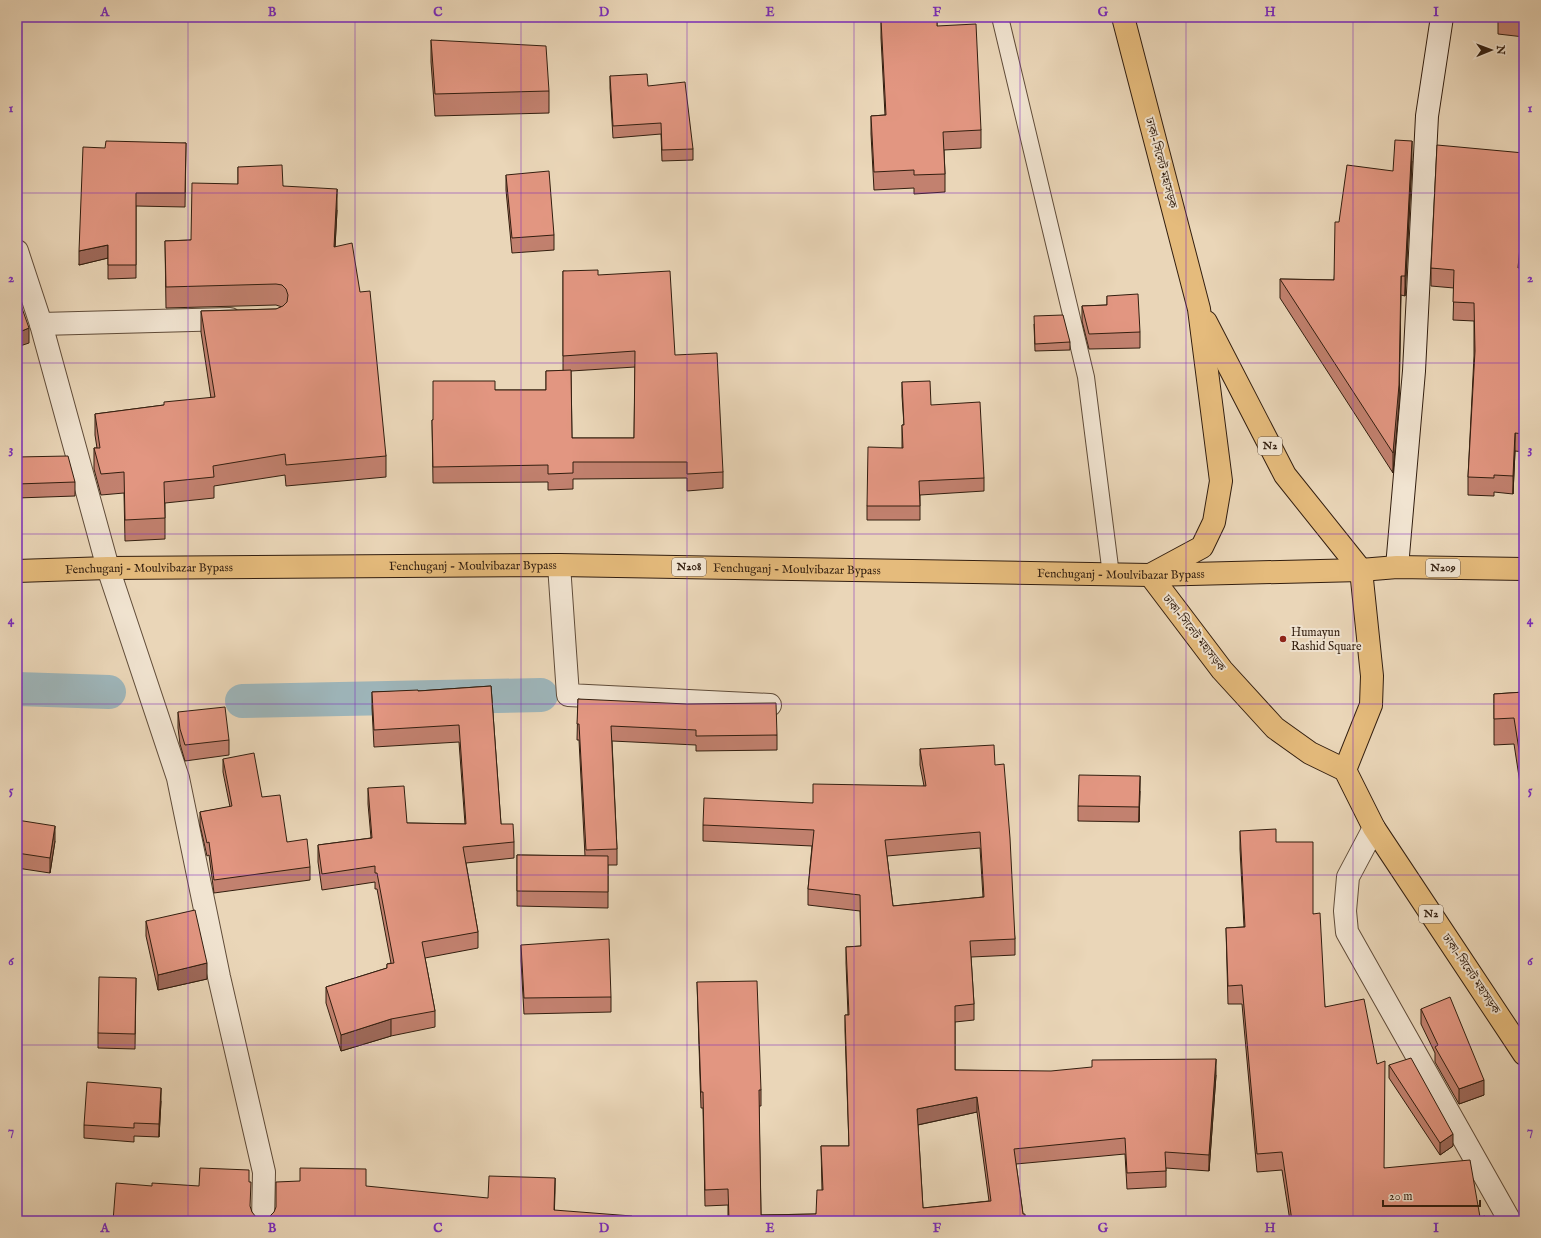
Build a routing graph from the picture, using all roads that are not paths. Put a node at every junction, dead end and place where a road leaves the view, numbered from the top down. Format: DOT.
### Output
graph roads {
  1 [pos="1000,17"];
  2 [pos="1123,17"];
  3 [pos="1442,17"];
  4 [pos="17,251"];
  5 [pos="1199,309"];
  6 [pos="253,318"];
  7 [pos="41,324"];
  8 [pos="560,565"];
  9 [pos="1397,567"];
  10 [pos="108,568"];
  11 [pos="1524,569"];
  12 [pos="1361,570"];
  13 [pos="17,571"];
  14 [pos="1112,575"];
  15 [pos="1150,575"];
  16 [pos="773,705"];
  17 [pos="1345,770"];
  18 [pos="1374,828"];
  19 [pos="1524,1054"];
  20 [pos="263,1221"];
  21 [pos="1510,1221"];
  1 -- 14 [label="lane"];
  2 -- 5 [label="highway, ঢাকা-সিলেট মহাসড়ক / N2"];
  3 -- 9 [label="street"];
  4 -- 7 [label="street"];
  5 -- 12 [label="highway, ঢাকা-সিলেট মহাসড়ক / N2"];
  5 -- 15 [label="highway, ঢাকা-সিলেট মহাসড়ক / N2"];
  6 -- 7 [label="street"];
  7 -- 10 [label="street"];
  8 -- 10 [label="highway, Fenchuganj - Moulvibazar Bypass / N208"];
  8 -- 14 [label="highway, Fenchuganj - Moulvibazar Bypass / N208"];
  8 -- 16 [label="street"];
  9 -- 11 [label="highway, N209"];
  9 -- 12 [label="highway, N209"];
  10 -- 13 [label="highway, Fenchuganj - Moulvibazar Bypass / N208"];
  10 -- 20 [label="street"];
  12 -- 15 [label="highway, Fenchuganj - Moulvibazar Bypass / N208"];
  12 -- 17 [label="highway"];
  14 -- 15 [label="highway, Fenchuganj - Moulvibazar Bypass / N208"];
  15 -- 17 [label="highway, ঢাকা-সিলেট মহাসড়ক"];
  17 -- 18 [label="highway, ঢাকা-সিলেট মহাসড়ক / N2"];
  18 -- 19 [label="highway, ঢাকা-সিলেট মহাসড়ক / N2"];
  18 -- 21 [label="street"];
}
